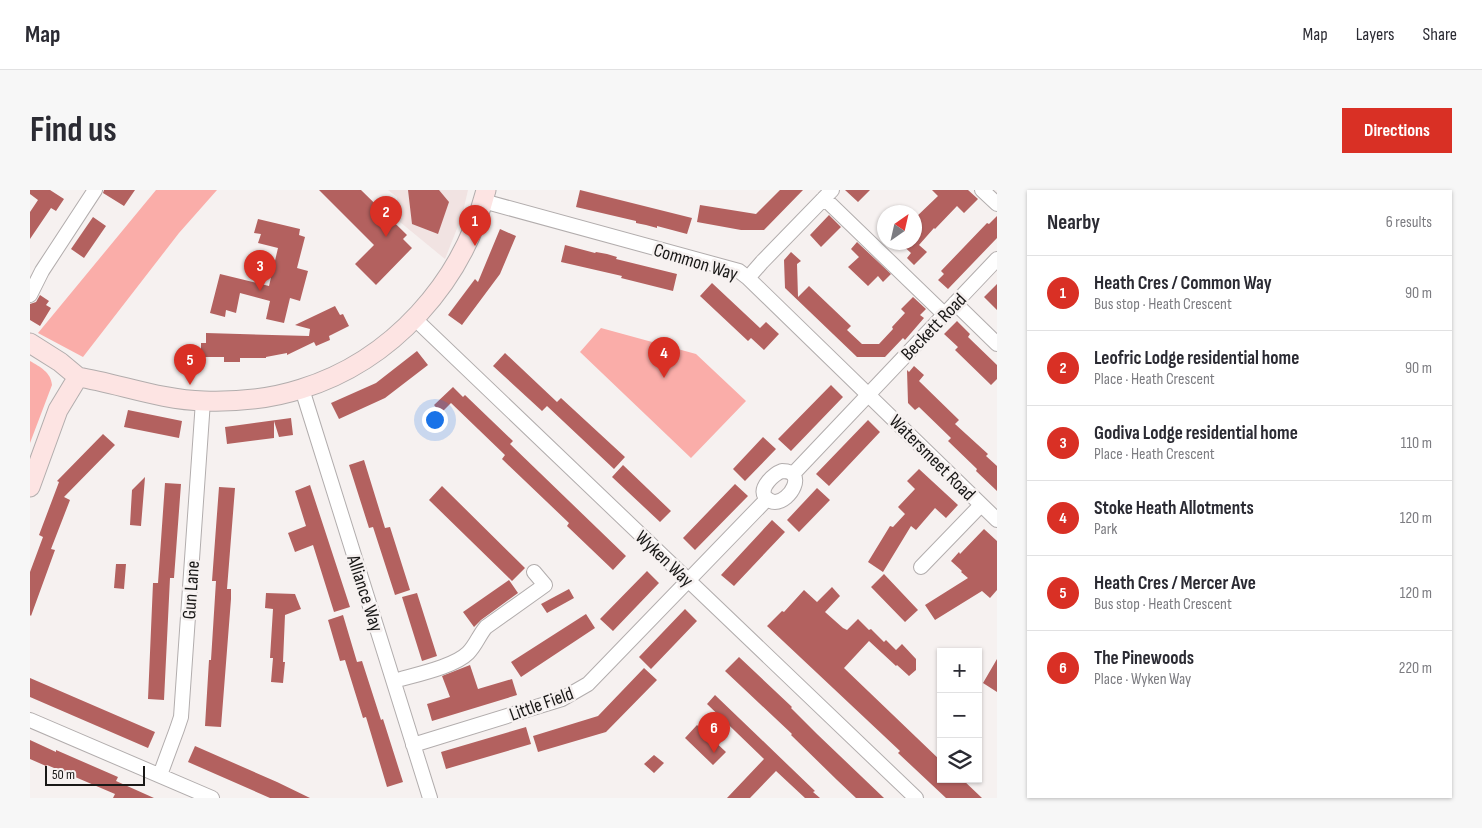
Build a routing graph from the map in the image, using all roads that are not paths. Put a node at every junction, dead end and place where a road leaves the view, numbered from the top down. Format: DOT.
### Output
graph roads {
  1 [pos="95,190"];
  2 [pos="982,190"];
  3 [pos="828,194"];
  4 [pos="484,196"];
  5 [pos="997,204"];
  6 [pos="997,259"];
  7 [pos="748,278"];
  8 [pos="30,295"];
  9 [pos="955,303"];
  10 [pos="944,314"];
  11 [pos="414,318"];
  12 [pos="30,343"];
  13 [pos="997,344"];
  14 [pos="78,377"];
  15 [pos="302,389"];
  16 [pos="868,394"];
  17 [pos="203,401"];
  18 [pos="793,474"];
  19 [pos="30,487"];
  20 [pos="767,499"];
  21 [pos="981,505"];
  22 [pos="997,520"];
  23 [pos="921,567"];
  24 [pos="534,572"];
  25 [pos="689,581"];
  26 [pos="394,681"];
  27 [pos="30,720"];
  28 [pos="414,746"];
  29 [pos="160,775"];
  30 [pos="212,798"];
  31 [pos="430,798"];
  32 [pos="916,798"];
  1 -- 8 [label="street"];
  2 -- 5 [label="street"];
  3 -- 7 [label="street"];
  3 -- 10 [label="street"];
  4 -- 7 [label="street, Common Way"];
  4 -- 11 [label="street"];
  6 -- 9 [label="street, Beckett Road"];
  7 -- 16 [label="street, Common Way"];
  9 -- 10 [label="street, Beckett Road"];
  9 -- 13 [label="street"];
  10 -- 16 [label="street, Beckett Road"];
  11 -- 15 [label="street"];
  11 -- 25 [label="street, Wyken Way"];
  12 -- 14 [label="street"];
  14 -- 17 [label="street"];
  14 -- 19 [label="street"];
  15 -- 17 [label="street"];
  15 -- 26 [label="street, Alliance Way"];
  16 -- 18 [label="street, Beckett Road"];
  16 -- 21 [label="street, Watersmeet Road"];
  17 -- 29 [label="street, Gun Lane"];
  18 -- 20 [label="street"];
  18 -- 20 [label="street"];
  20 -- 25 [label="street, Little Field"];
  21 -- 22 [label="street, Watersmeet Road"];
  21 -- 23 [label="street"];
  24 -- 26 [label="street"];
  25 -- 28 [label="street, Little Field"];
  25 -- 32 [label="street, Wyken Way"];
  26 -- 28 [label="street, Alliance Way"];
  27 -- 29 [label="street"];
  28 -- 31 [label="street, Alliance Way"];
  29 -- 30 [label="street"];
}
